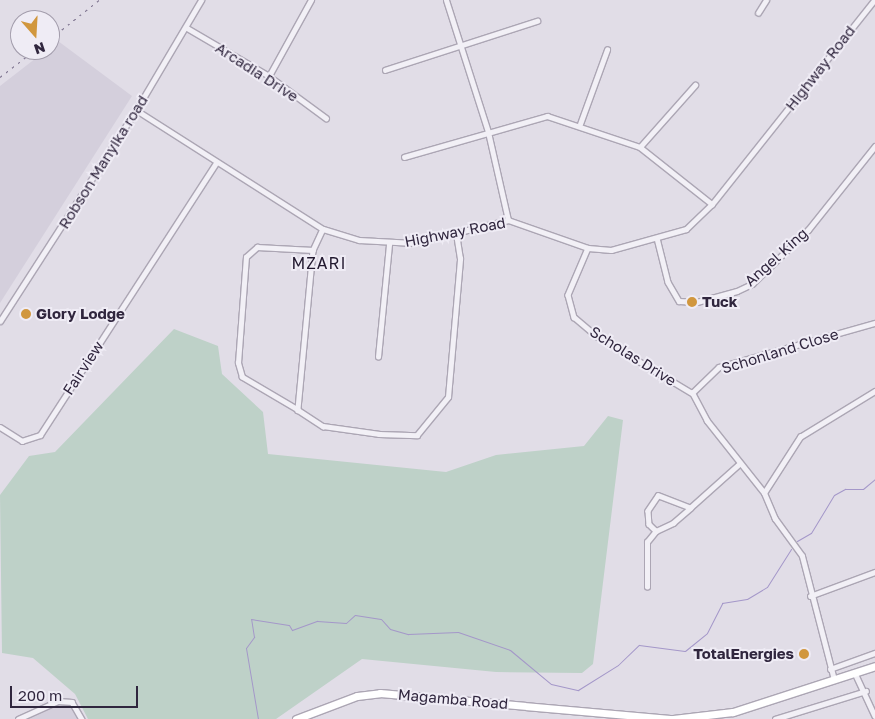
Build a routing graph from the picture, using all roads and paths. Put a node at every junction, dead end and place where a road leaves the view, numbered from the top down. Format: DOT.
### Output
graph roads {
  1 [pos="201,0"];
  2 [pos="311,0"];
  3 [pos="446,0"];
  4 [pos="766,0"];
  5 [pos="874,0"];
  6 [pos="758,13"];
  7 [pos="538,21"];
  8 [pos="187,28"];
  9 [pos="461,48"];
  10 [pos="607,50"];
  11 [pos="384,70"];
  12 [pos="269,76"];
  13 [pos="695,85"];
  14 [pos="136,110"];
  15 [pos="326,118"];
  16 [pos="580,124"];
  17 [pos="488,132"];
  18 [pos="875,146"];
  19 [pos="640,147"];
  20 [pos="404,157"];
  21 [pos="216,163"];
  22 [pos="712,204"];
  23 [pos="508,220"];
  24 [pos="322,229"];
  25 [pos="456,234"];
  26 [pos="657,238"];
  27 [pos="389,244"];
  28 [pos="588,248"];
  29 [pos="313,250"];
  30 [pos="0,321"];
  31 [pos="875,324"];
  32 [pos="378,357"];
  33 [pos="875,391"];
  34 [pos="692,393"];
  35 [pos="298,410"];
  36 [pos="0,427"];
  37 [pos="738,464"];
  38 [pos="764,493"];
  39 [pos="690,508"];
  40 [pos="656,531"];
  41 [pos="875,572"];
  42 [pos="647,588"];
  43 [pos="810,596"];
  44 [pos="875,653"];
  45 [pos="875,666"];
  46 [pos="830,669"];
  47 [pos="855,673"];
  48 [pos="834,680"];
  49 [pos="866,691"];
  50 [pos="875,716"];
  51 [pos="603,717"];
  52 [pos="18,719"];
  53 [pos="82,719"];
  54 [pos="296,719"];
  55 [pos="776,719"];
  1 -- 8 [label="street, Robson Manyika road"];
  2 -- 12 [label="street"];
  3 -- 9 [label="street"];
  4 -- 6 [label="street"];
  5 -- 22 [label="street, Highway Road"];
  7 -- 9 [label="street"];
  8 -- 12 [label="street, Arcadia Drive"];
  8 -- 14 [label="street, Robson Manyika road"];
  9 -- 11 [label="street"];
  9 -- 17 [label="street"];
  10 -- 16 [label="street"];
  12 -- 15 [label="street, Arcadia Drive"];
  13 -- 19 [label="street"];
  14 -- 21 [label="street, Highway Road"];
  14 -- 30 [label="street, Robson Manyika road"];
  16 -- 17 [label="street"];
  16 -- 19 [label="street"];
  17 -- 20 [label="street"];
  17 -- 23 [label="street"];
  18 -- 26 [label="street, Angel King"];
  19 -- 22 [label="street"];
  21 -- 24 [label="street, Highway Road"];
  21 -- 36 [label="street, Fairview"];
  22 -- 26 [label="street, Highway Road"];
  23 -- 25 [label="street, Highway Road"];
  23 -- 28 [label="street, Highway Road"];
  24 -- 27 [label="street, Highway Road"];
  24 -- 29 [label="street"];
  25 -- 27 [label="street, Highway Road"];
  25 -- 35 [label="street"];
  26 -- 28 [label="street, Highway Road"];
  27 -- 32 [label="street"];
  28 -- 34 [label="street, Scholas Drive"];
  29 -- 35 [label="street"];
  29 -- 35 [label="street"];
  31 -- 34 [label="street, Schonland Close"];
  33 -- 38 [label="street"];
  34 -- 37 [label="street"];
  37 -- 38 [label="street"];
  37 -- 39 [label="street"];
  38 -- 43 [label="street"];
  39 -- 40 [label="street"];
  39 -- 40 [label="street"];
  40 -- 42 [label="street"];
  41 -- 43 [label="street"];
  43 -- 46 [label="street"];
  44 -- 46 [label="street"];
  45 -- 47 [label="highway, Magamba Road"];
  46 -- 48 [label="street"];
  47 -- 48 [label="highway, Magamba Road"];
  47 -- 49 [label="street"];
  48 -- 51 [label="highway, Magamba Road"];
  49 -- 50 [label="street"];
  49 -- 55 [label="street"];
  51 -- 54 [label="highway, Magamba Road"];
  52 -- 53 [label="street"];
}
